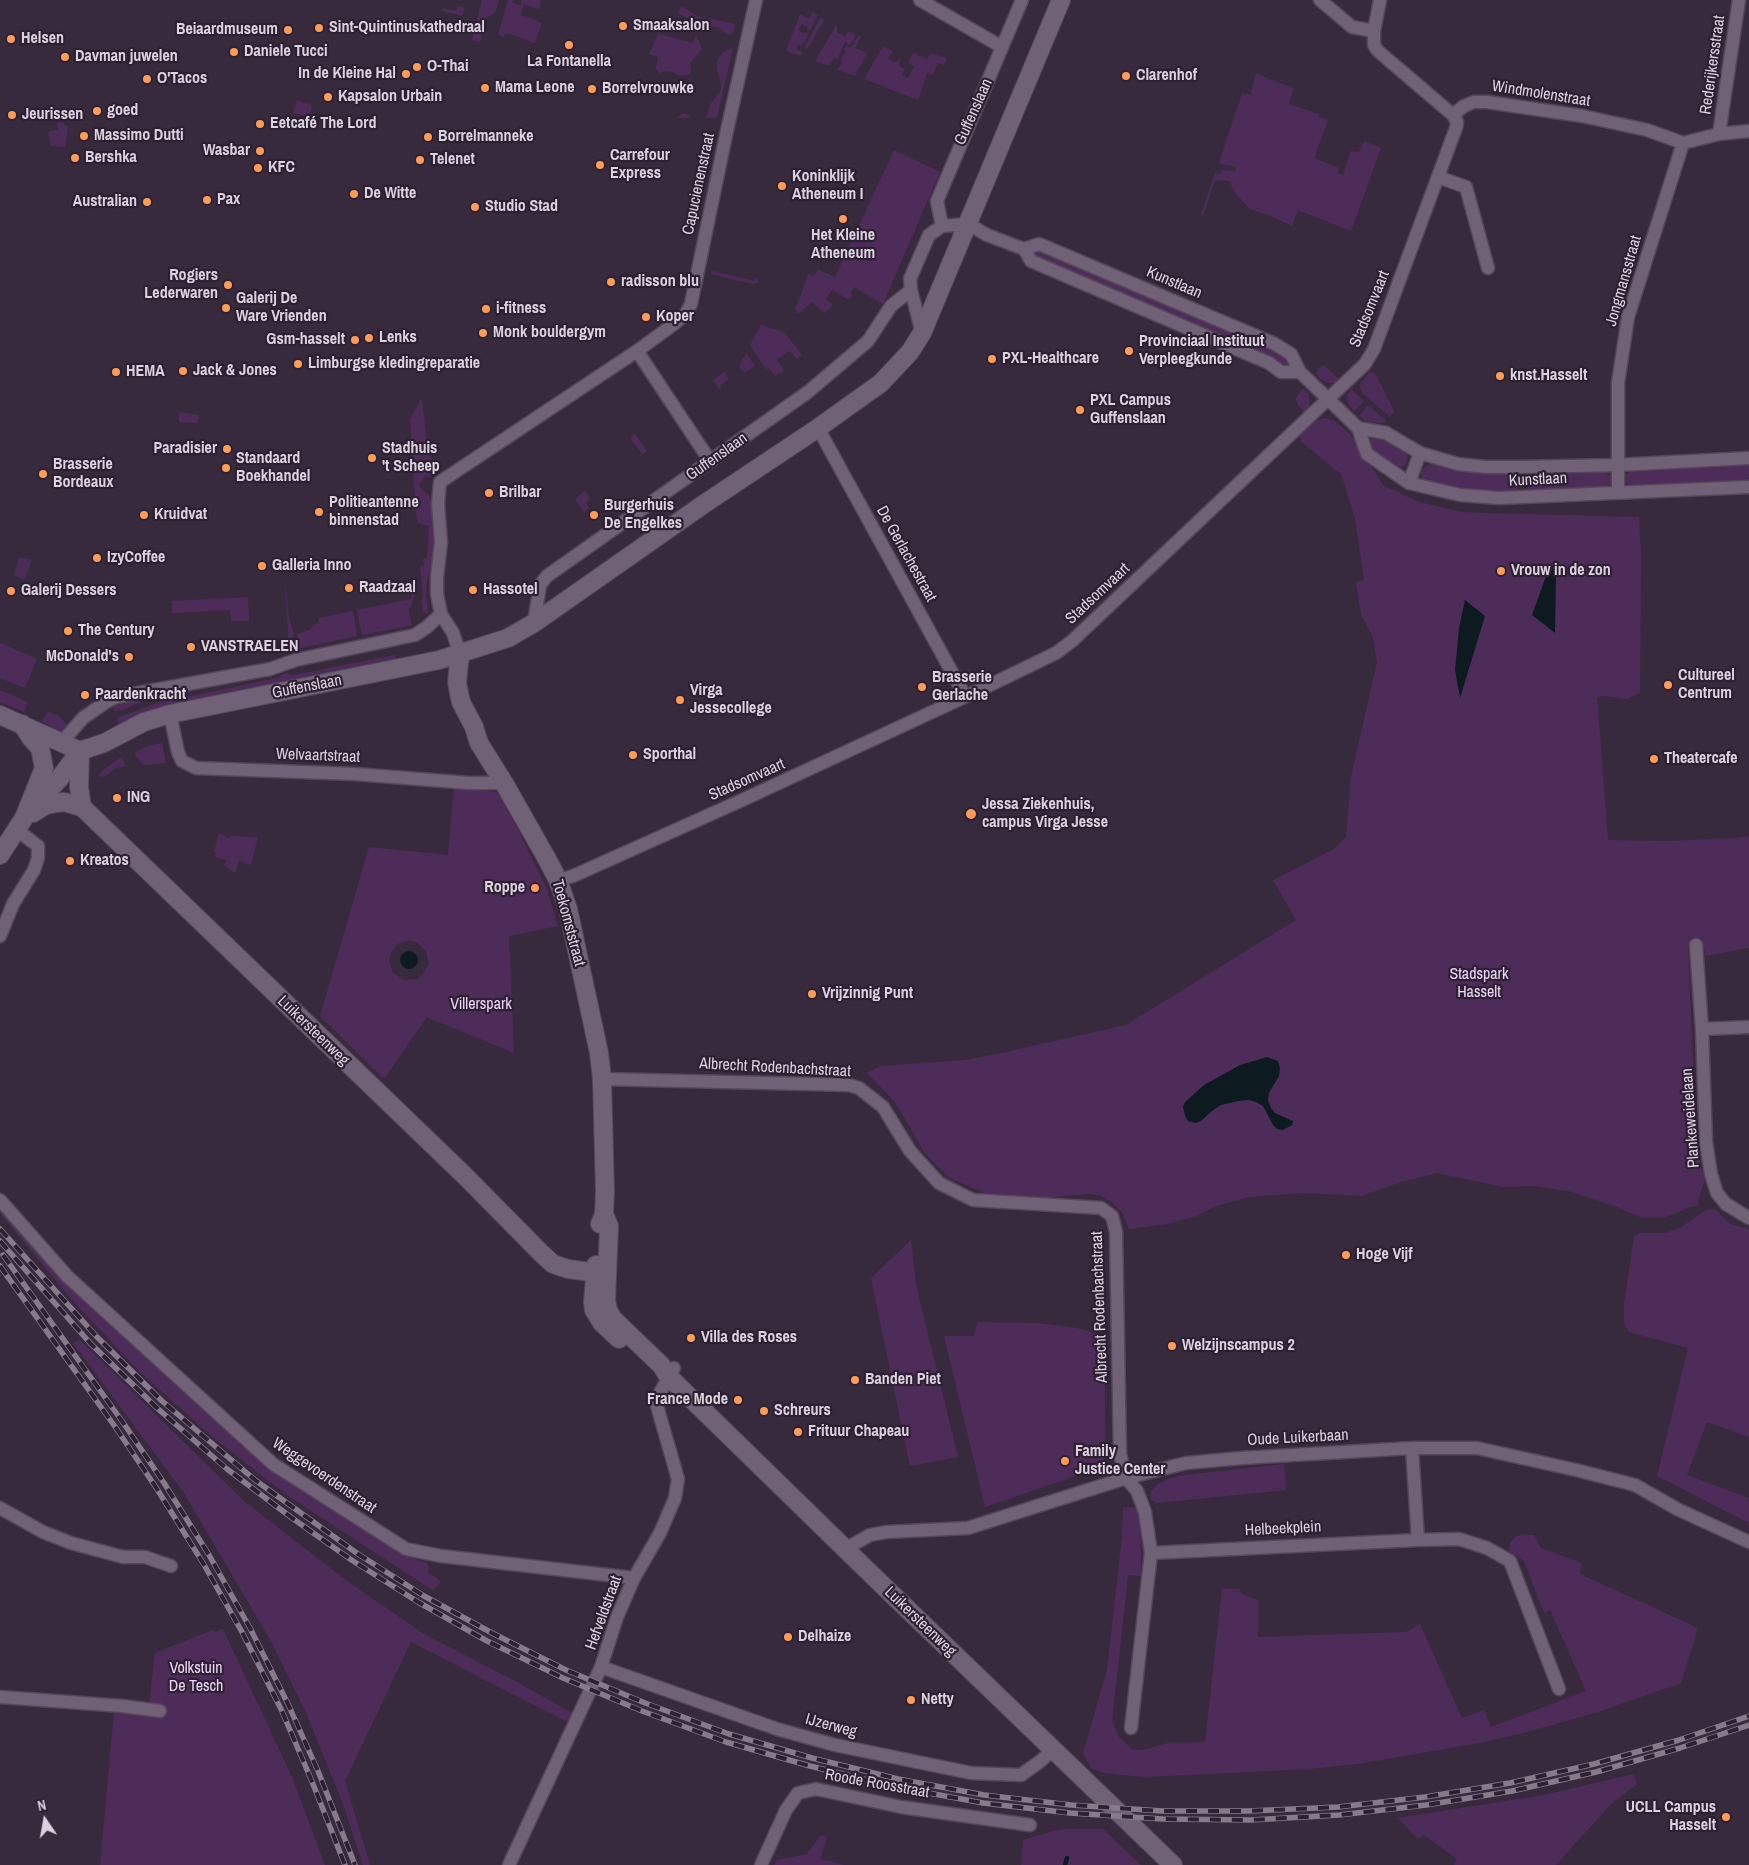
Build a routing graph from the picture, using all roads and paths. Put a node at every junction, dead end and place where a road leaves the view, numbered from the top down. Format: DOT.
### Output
graph roads {
  1 [pos="756,0"];
  2 [pos="920,0"];
  3 [pos="1022,0"];
  4 [pos="1061,0"];
  5 [pos="1320,0"];
  6 [pos="1380,0"];
  7 [pos="1739,0"];
  8 [pos="1374,31"];
  9 [pos="1002,48"];
  10 [pos="1453,116"];
  11 [pos="1749,131"];
  12 [pos="1720,134"];
  13 [pos="1683,142"];
  14 [pos="1438,177"];
  15 [pos="968,224"];
  16 [pos="942,226"];
  17 [pos="1024,248"];
  18 [pos="1488,268"];
  19 [pos="911,290"];
  20 [pos="922,332"];
  21 [pos="637,351"];
  22 [pos="1300,372"];
  23 [pos="1329,400"];
  24 [pos="818,428"];
  25 [pos="1358,428"];
  26 [pos="1420,453"];
  27 [pos="1749,458"];
  28 [pos="710,461"];
  29 [pos="1617,464"];
  30 [pos="1409,482"];
  31 [pos="1749,487"];
  32 [pos="1618,492"];
  33 [pos="441,614"];
  34 [pos="534,623"];
  35 [pos="460,654"];
  36 [pos="965,696"];
  37 [pos="170,714"];
  38 [pos="0,715"];
  39 [pos="22,724"];
  40 [pos="62,742"];
  41 [pos="80,751"];
  42 [pos="44,768"];
  43 [pos="504,783"];
  44 [pos="82,807"];
  45 [pos="20,824"];
  46 [pos="0,855"];
  47 [pos="558,880"];
  48 [pos="0,936"];
  49 [pos="1696,945"];
  50 [pos="1749,1027"];
  51 [pos="1702,1029"];
  52 [pos="602,1079"];
  53 [pos="0,1200"];
  54 [pos="1749,1218"];
  55 [pos="602,1273"];
  56 [pos="599,1301"];
  57 [pos="671,1372"];
  58 [pos="1412,1448"];
  59 [pos="1126,1478"];
  60 [pos="0,1508"];
  61 [pos="1418,1540"];
  62 [pos="1749,1542"];
  63 [pos="845,1549"];
  64 [pos="1151,1553"];
  65 [pos="171,1566"];
  66 [pos="634,1578"];
  67 [pos="602,1667"];
  68 [pos="1559,1689"];
  69 [pos="0,1697"];
  70 [pos="160,1711"];
  71 [pos="1131,1728"];
  72 [pos="1052,1751"];
  73 [pos="1030,1825"];
  74 [pos="509,1865"];
  75 [pos="761,1865"];
  76 [pos="1173,1865"];
  1 -- 21 [label="street, Capucienenstraat"];
  2 -- 9 [label="street"];
  3 -- 9 [label="street, Guffenslaan"];
  4 -- 15 [label="main road, Guffenslaan"];
  5 -- 8 [label="street"];
  6 -- 8 [label="street"];
  7 -- 12 [label="street, Rederijkersstraat"];
  8 -- 10 [label="street"];
  9 -- 16 [label="street, Guffenslaan"];
  10 -- 13 [label="street, Windmolenstraat"];
  10 -- 14 [label="street, Stadsomvaart"];
  11 -- 12 [label="street"];
  12 -- 13 [label="street"];
  13 -- 29 [label="street, Jongmansstraat"];
  14 -- 18 [label="street"];
  14 -- 23 [label="street, Stadsomvaart"];
  15 -- 16 [label="street"];
  15 -- 17 [label="street, Kunstlaan"];
  15 -- 20 [label="main road, Guffenslaan"];
  16 -- 19 [label="street"];
  17 -- 22 [label="street, Kunstlaan"];
  17 -- 22 [label="street, Kunstlaan"];
  19 -- 20 [label="street"];
  19 -- 28 [label="street, Guffenslaan"];
  20 -- 24 [label="main road, Guffenslaan"];
  21 -- 28 [label="street"];
  21 -- 33 [label="street, Capucienenstraat"];
  22 -- 23 [label="street, Kunstlaan"];
  23 -- 25 [label="street, Kunstlaan"];
  23 -- 36 [label="street, Stadsomvaart"];
  24 -- 34 [label="main road, Guffenslaan"];
  24 -- 36 [label="street, De Gerlachestraat"];
  25 -- 26 [label="street, Kunstlaan"];
  25 -- 30 [label="street, Kunstlaan"];
  26 -- 29 [label="street, Kunstlaan"];
  26 -- 30 [label="street"];
  27 -- 29 [label="street, Kunstlaan"];
  28 -- 34 [label="street, Guffenslaan"];
  29 -- 32 [label="street, Jongmansstraat"];
  30 -- 32 [label="street, Kunstlaan"];
  31 -- 32 [label="street, Kunstlaan"];
  33 -- 35 [label="street"];
  33 -- 40 [label="street, Guffenslaan"];
  34 -- 35 [label="main road, Guffenslaan"];
  35 -- 37 [label="main road, Guffenslaan"];
  35 -- 43 [label="main road, Toekomststraat"];
  36 -- 47 [label="street, Stadsomvaart"];
  37 -- 41 [label="main road, Guffenslaan"];
  37 -- 43 [label="street, Welvaartstraat"];
  38 -- 39 [label="main road"];
  39 -- 40 [label="main road"];
  39 -- 42 [label="main road"];
  40 -- 41 [label="main road"];
  40 -- 42 [label="main road"];
  41 -- 44 [label="main road"];
  41 -- 45 [label="main road"];
  42 -- 45 [label="main road"];
  43 -- 47 [label="main road, Toekomststraat"];
  44 -- 45 [label="main road"];
  44 -- 55 [label="main road, Luikersteenweg"];
  45 -- 46 [label="main road"];
  45 -- 48 [label="street"];
  47 -- 52 [label="main road, Toekomststraat"];
  49 -- 51 [label="street, Plankeweidelaan"];
  50 -- 51 [label="street"];
  51 -- 54 [label="street, Plankeweidelaan"];
  52 -- 55 [label="main road, Toekomststraat"];
  52 -- 59 [label="street, Albrecht Rodenbachstraat"];
  53 -- 66 [label="street, Weggevoerdenstraat"];
  55 -- 56 [label="main road, Toekomststraat"];
  56 -- 57 [label="main road, Luikersteenweg"];
  57 -- 63 [label="main road, Luikersteenweg"];
  57 -- 66 [label="street, Hefveldstraat"];
  58 -- 59 [label="street, Oude Luikerbaan"];
  58 -- 61 [label="street"];
  58 -- 62 [label="street, Oude Luikerbaan"];
  59 -- 63 [label="street, Oude Luikerbaan"];
  59 -- 64 [label="street"];
  60 -- 65 [label="street"];
  61 -- 64 [label="street, Helbeekplein"];
  61 -- 68 [label="street, Helbeekplein"];
  63 -- 72 [label="main road, Luikersteenweg"];
  64 -- 71 [label="street"];
  66 -- 67 [label="street, Hefveldstraat"];
  67 -- 72 [label="street, IJzerweg"];
  67 -- 74 [label="street, Hefveldstraat"];
  69 -- 70 [label="street"];
  72 -- 76 [label="main road, Luikersteenweg"];
  73 -- 75 [label="street, Roode Roosstraat"];
}
